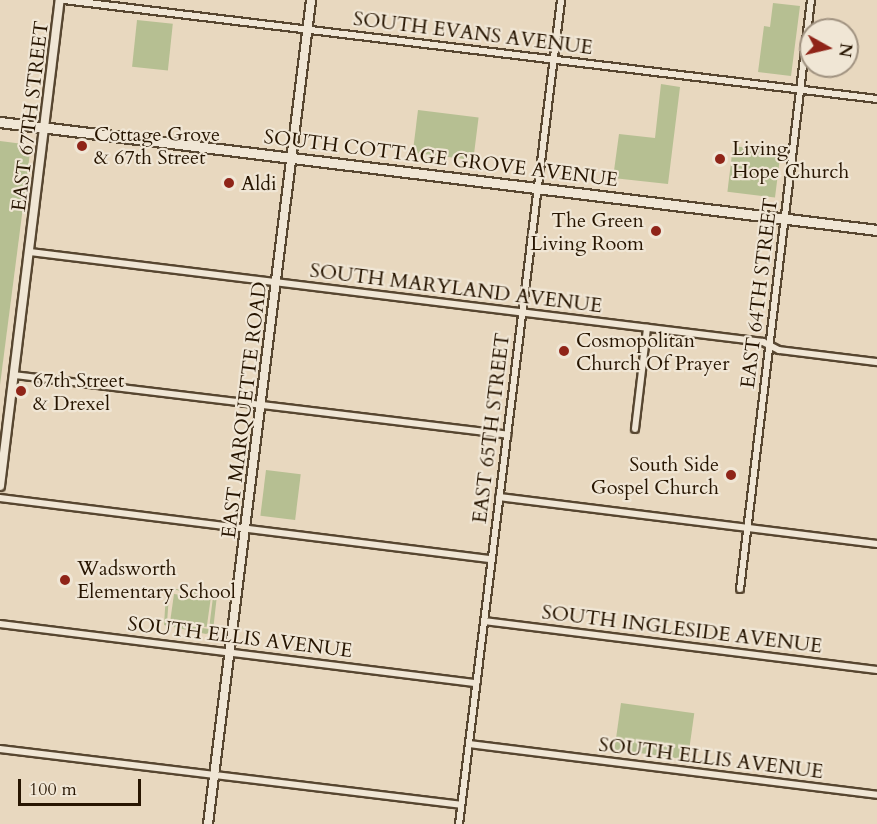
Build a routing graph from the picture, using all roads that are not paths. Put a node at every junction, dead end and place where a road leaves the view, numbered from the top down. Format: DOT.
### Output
graph roads {
  1 [pos="62,0"];
  2 [pos="311,0"];
  3 [pos="561,0"];
  4 [pos="811,0"];
  5 [pos="308,30"];
  6 [pos="554,60"];
  7 [pos="800,90"];
  8 [pos="877,99"];
  9 [pos="0,122"];
  10 [pos="45,127"];
  11 [pos="293,158"];
  12 [pos="538,188"];
  13 [pos="785,219"];
  14 [pos="877,230"];
  15 [pos="30,252"];
  16 [pos="277,282"];
  17 [pos="522,313"];
  18 [pos="647,328"];
  19 [pos="770,346"];
  20 [pos="877,362"];
  21 [pos="14,375"];
  22 [pos="261,405"];
  23 [pos="635,429"];
  24 [pos="507,435"];
  25 [pos="0,486"];
  26 [pos="499,497"];
  27 [pos="0,498"];
  28 [pos="246,528"];
  29 [pos="747,528"];
  30 [pos="877,544"];
  31 [pos="491,559"];
  32 [pos="740,590"];
  33 [pos="484,621"];
  34 [pos="0,624"];
  35 [pos="230,652"];
  36 [pos="877,670"];
  37 [pos="476,683"];
  38 [pos="469,744"];
  39 [pos="0,750"];
  40 [pos="214,776"];
  41 [pos="877,795"];
  42 [pos="461,805"];
  43 [pos="208,824"];
  44 [pos="459,824"];
  1 -- 5 [label="street, SOUTH EVANS AVENUE"];
  1 -- 10 [label="street, EAST 67TH STREET"];
  2 -- 5 [label="street, EAST MARQUETTE ROAD"];
  3 -- 6 [label="street, EAST 65TH STREET"];
  4 -- 7 [label="street, EAST 64TH STREET"];
  5 -- 6 [label="street, SOUTH EVANS AVENUE"];
  5 -- 11 [label="street, EAST MARQUETTE ROAD"];
  6 -- 7 [label="street, SOUTH EVANS AVENUE"];
  6 -- 12 [label="street, EAST 65TH STREET"];
  7 -- 8 [label="street, SOUTH EVANS AVENUE"];
  7 -- 13 [label="street, EAST 64TH STREET"];
  9 -- 10 [label="main road, SOUTH COTTAGE GROVE AVENUE"];
  10 -- 11 [label="main road, SOUTH COTTAGE GROVE AVENUE"];
  10 -- 15 [label="street, EAST 67TH STREET"];
  11 -- 12 [label="main road, SOUTH COTTAGE GROVE AVENUE"];
  11 -- 16 [label="street, EAST MARQUETTE ROAD"];
  12 -- 13 [label="main road, SOUTH COTTAGE GROVE AVENUE"];
  12 -- 17 [label="street, EAST 65TH STREET"];
  13 -- 14 [label="main road, SOUTH COTTAGE GROVE AVENUE"];
  13 -- 19 [label="street, EAST 64TH STREET"];
  15 -- 16 [label="street, SOUTH MARYLAND AVENUE"];
  15 -- 21 [label="street, EAST 67TH STREET"];
  16 -- 17 [label="street, SOUTH MARYLAND AVENUE"];
  16 -- 22 [label="street, EAST MARQUETTE ROAD"];
  17 -- 18 [label="street, SOUTH MARYLAND AVENUE"];
  17 -- 24 [label="street, EAST 65TH STREET"];
  18 -- 19 [label="street, SOUTH MARYLAND AVENUE"];
  18 -- 23 [label="street"];
  19 -- 20 [label="street, SOUTH MARYLAND AVENUE"];
  19 -- 29 [label="street, EAST 64TH STREET"];
  21 -- 22 [label="street"];
  21 -- 25 [label="street, EAST 67TH STREET"];
  22 -- 24 [label="street"];
  22 -- 28 [label="street, EAST MARQUETTE ROAD"];
  24 -- 26 [label="street, EAST 65TH STREET"];
  26 -- 29 [label="street"];
  26 -- 31 [label="street, EAST 65TH STREET"];
  27 -- 28 [label="street"];
  28 -- 31 [label="street"];
  28 -- 35 [label="street, EAST MARQUETTE ROAD"];
  29 -- 30 [label="street"];
  29 -- 32 [label="street, EAST 64TH STREET"];
  31 -- 33 [label="street, EAST 65TH STREET"];
  33 -- 36 [label="street, SOUTH INGLESIDE AVENUE"];
  33 -- 37 [label="street, EAST 65TH STREET"];
  34 -- 35 [label="street, SOUTH ELLIS AVENUE"];
  35 -- 37 [label="street, SOUTH ELLIS AVENUE"];
  35 -- 40 [label="street, EAST MARQUETTE ROAD"];
  37 -- 38 [label="street, EAST 65TH STREET"];
  38 -- 41 [label="street, SOUTH ELLIS AVENUE"];
  38 -- 42 [label="street, EAST 65TH STREET"];
  39 -- 40 [label="street"];
  40 -- 42 [label="street"];
  40 -- 43 [label="street, EAST MARQUETTE ROAD"];
  42 -- 44 [label="street, EAST 65TH STREET"];
}
